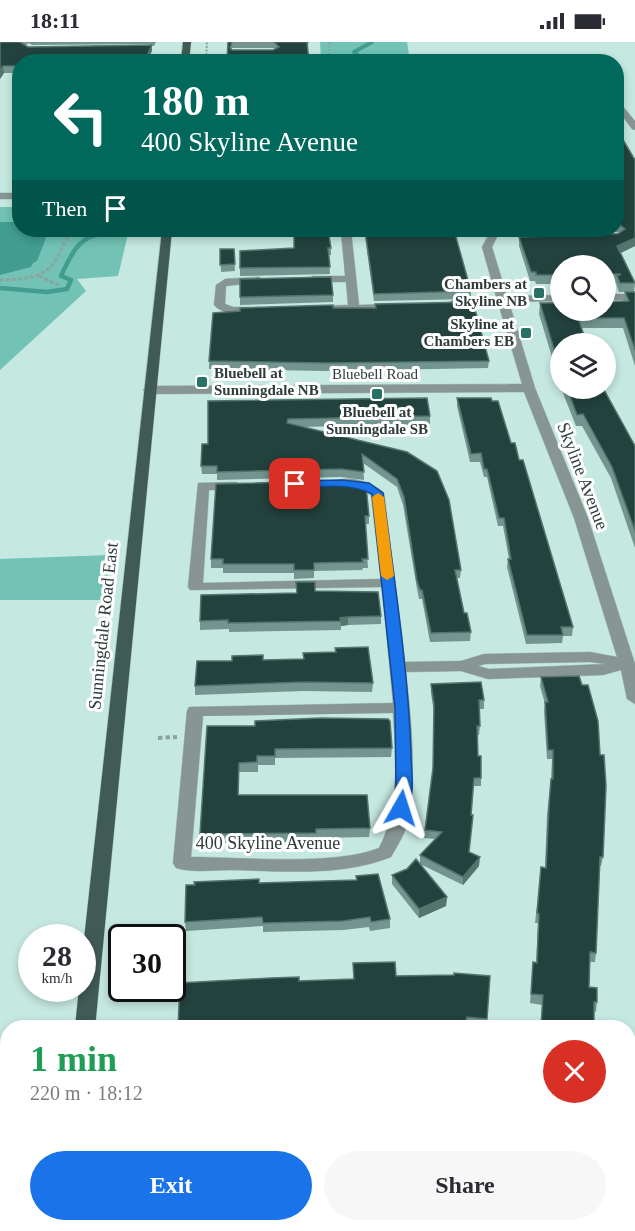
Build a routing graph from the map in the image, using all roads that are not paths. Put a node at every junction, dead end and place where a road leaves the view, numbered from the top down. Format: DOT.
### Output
graph roads {
  1 [pos="11,44"];
  2 [pos="24,46"];
  3 [pos="624,111"];
  4 [pos="635,127"];
  5 [pos="166,237"];
  6 [pos="347,237"];
  7 [pos="492,237"];
  8 [pos="550,237"];
  9 [pos="573,237"];
  10 [pos="296,279"];
  11 [pos="351,279"];
  12 [pos="274,280"];
  13 [pos="616,297"];
  14 [pos="635,297"];
  15 [pos="550,299"];
  16 [pos="503,301"];
  17 [pos="444,304"];
  18 [pos="404,306"];
  19 [pos="354,308"];
  20 [pos="299,309"];
  21 [pos="266,310"];
  22 [pos="529,388"];
  23 [pos="149,390"];
  24 [pos="330,483"];
  25 [pos="249,485"];
  26 [pos="388,583"];
  27 [pos="398,667"];
  28 [pos="630,667"];
  29 [pos="635,699"];
  30 [pos="402,708"];
  31 [pos="86,1020"];
  1 -- 2 [label="street"];
  3 -- 4 [label="street"];
  5 -- 23 [label="main road, Sunningdale Road East"];
  6 -- 11 [label="street"];
  7 -- 16 [label="street, Skyline Avenue"];
  8 -- 9 [label="street"];
  10 -- 11 [label="street"];
  11 -- 19 [label="street"];
  12 -- 21 [label="street"];
  13 -- 14 [label="street"];
  15 -- 16 [label="street"];
  16 -- 17 [label="street"];
  16 -- 22 [label="street, Skyline Avenue"];
  18 -- 19 [label="street"];
  19 -- 20 [label="street"];
  22 -- 23 [label="street, Bluebell Road"];
  22 -- 28 [label="street, Skyline Avenue"];
  23 -- 31 [label="main road, Sunningdale Road East"];
  24 -- 26 [label="street, 400 Skyline Avenue"];
  25 -- 26 [label="street"];
  26 -- 27 [label="street, 400 Skyline Avenue"];
  27 -- 28 [label="street"];
  27 -- 30 [label="street, 400 Skyline Avenue"];
  28 -- 29 [label="street, Skyline Avenue"];
  30 -- 30 [label="street, 400 Skyline Avenue"];
}
